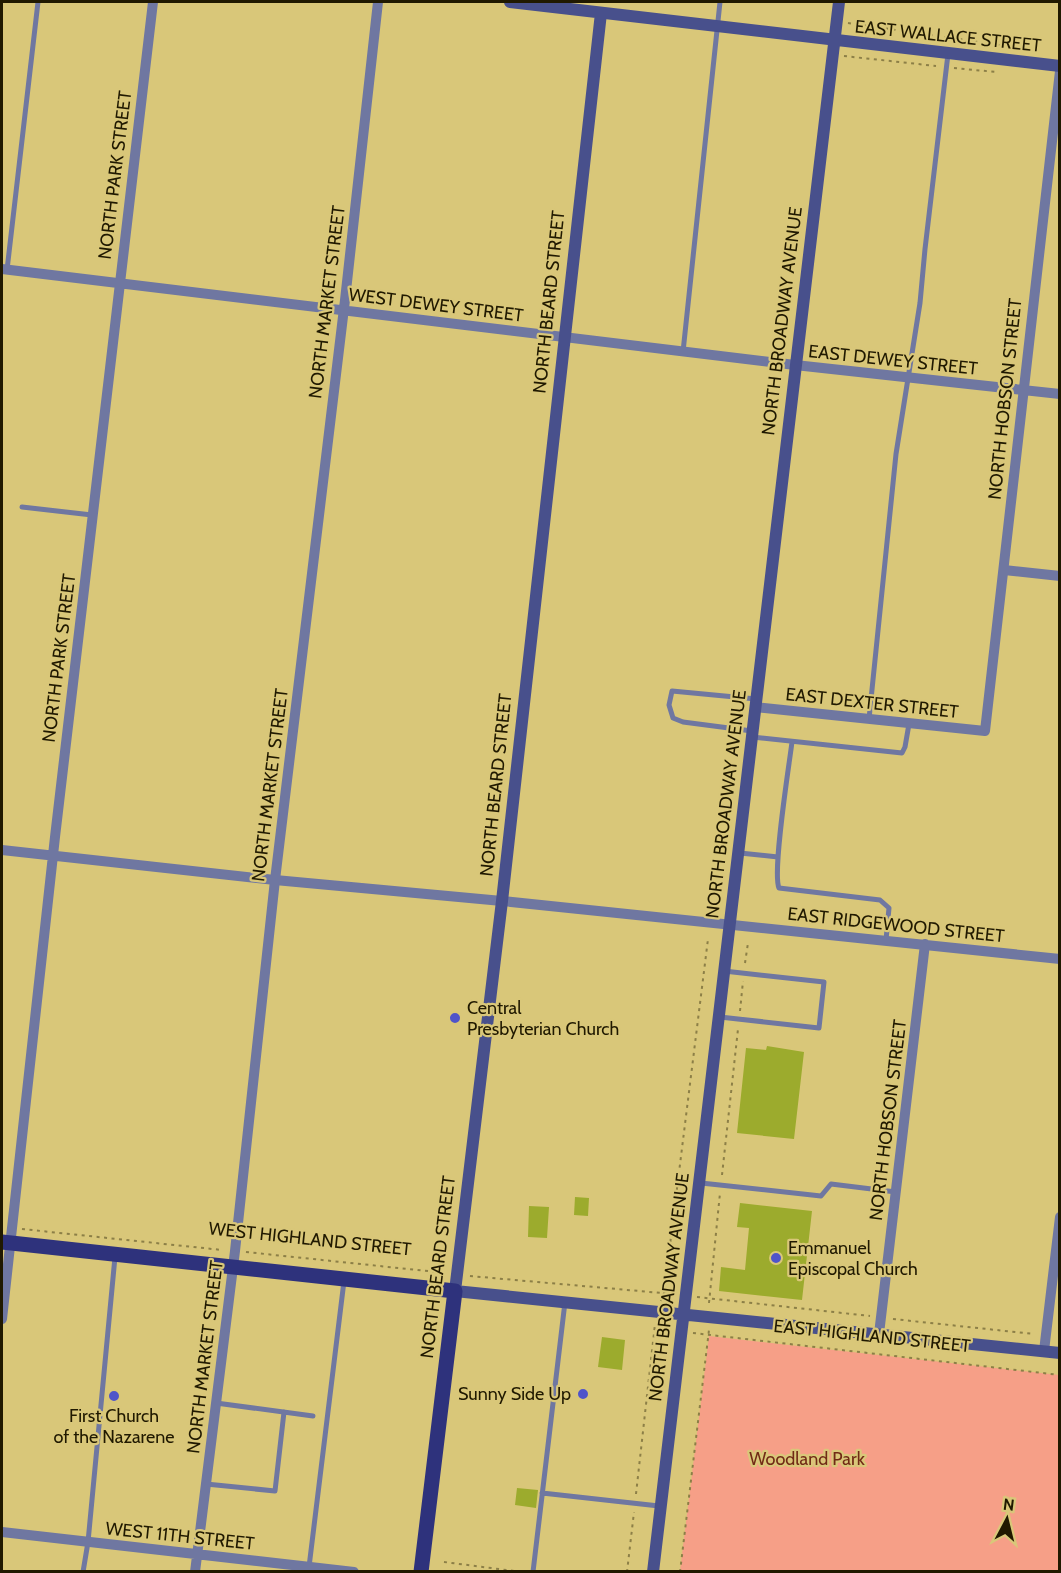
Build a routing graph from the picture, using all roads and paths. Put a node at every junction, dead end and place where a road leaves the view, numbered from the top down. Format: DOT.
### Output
graph roads {
  1 [pos="38,2"];
  2 [pos="153,2"];
  3 [pos="378,2"];
  4 [pos="510,2"];
  5 [pos="720,2"];
  6 [pos="839,2"];
  7 [pos="602,7"];
  8 [pos="837,21"];
  9 [pos="719,26"];
  10 [pos="833,41"];
  11 [pos="1026,48"];
  12 [pos="948,54"];
  13 [pos="1059,66"];
  14 [pos="1059,71"];
  15 [pos="4,270"];
  16 [pos="118,285"];
  17 [pos="344,311"];
  18 [pos="565,337"];
  19 [pos="682,352"];
  20 [pos="795,365"];
  21 [pos="910,378"];
  22 [pos="1022,391"];
  23 [pos="1059,394"];
  24 [pos="22,507"];
  25 [pos="92,515"];
  26 [pos="1004,570"];
  27 [pos="1059,576"];
  28 [pos="755,703"];
  29 [pos="869,719"];
  30 [pos="909,723"];
  31 [pos="985,731"];
  32 [pos="752,734"];
  33 [pos="792,742"];
  34 [pos="2,850"];
  35 [pos="738,853"];
  36 [pos="52,855"];
  37 [pos="778,857"];
  38 [pos="275,880"];
  39 [pos="502,901"];
  40 [pos="729,924"];
  41 [pos="708,939"];
  42 [pos="886,940"];
  43 [pos="748,943"];
  44 [pos="925,944"];
  45 [pos="1059,959"];
  46 [pos="724,971"];
  47 [pos="744,973"];
  48 [pos="719,1017"];
  49 [pos="739,1019"];
  50 [pos="699,1182"];
  51 [pos="721,1185"];
  52 [pos="896,1192"];
  53 [pos="1059,1217"];
  54 [pos="8,1238"];
  55 [pos="235,1251"];
  56 [pos="115,1254"];
  57 [pos="233,1268"];
  58 [pos="457,1274"];
  59 [pos="344,1279"];
  60 [pos="455,1291"];
  61 [pos="664,1293"];
  62 [pos="686,1296"];
  63 [pos="565,1302"];
  64 [pos="658,1312"];
  65 [pos="684,1315"];
  66 [pos="709,1317"];
  67 [pos="2,1319"];
  68 [pos="682,1331"];
  69 [pos="879,1334"];
  70 [pos="709,1336"];
  71 [pos="1044,1351"];
  72 [pos="1059,1353"];
  73 [pos="1059,1375"];
  74 [pos="216,1403"];
  75 [pos="284,1412"];
  76 [pos="313,1416"];
  77 [pos="206,1484"];
  78 [pos="542,1493"];
  79 [pos="635,1503"];
  80 [pos="661,1506"];
  81 [pos="2,1532"];
  82 [pos="88,1542"];
  83 [pos="197,1555"];
  84 [pos="444,1562"];
  85 [pos="309,1567"];
  86 [pos="82,1572"];
  87 [pos="195,1572"];
  88 [pos="354,1572"];
  89 [pos="422,1572"];
  90 [pos="522,1572"];
  91 [pos="533,1572"];
  92 [pos="627,1572"];
  93 [pos="653,1572"];
  94 [pos="680,1572"];
  1 -- 15 [label="lane"];
  2 -- 16 [label="street, NORTH PARK STREET"];
  3 -- 17 [label="street, NORTH MARKET STREET"];
  4 -- 7 [label="street, EAST WALLACE STREET"];
  5 -- 9 [label="lane"];
  6 -- 8 [label="street, NORTH BROADWAY AVENUE"];
  7 -- 9 [label="street, EAST WALLACE STREET"];
  7 -- 18 [label="street, NORTH BEARD STREET"];
  8 -- 10 [label="street, NORTH BROADWAY AVENUE"];
  8 -- 11 [label="path, EAST WALLACE STREET"];
  9 -- 10 [label="street, EAST WALLACE STREET"];
  9 -- 19 [label="lane"];
  10 -- 12 [label="street, EAST WALLACE STREET"];
  10 -- 20 [label="street, NORTH BROADWAY AVENUE"];
  12 -- 13 [label="street, EAST WALLACE STREET"];
  12 -- 21 [label="lane"];
  14 -- 22 [label="street, NORTH HOBSON STREET"];
  15 -- 16 [label="street, WEST DEWEY STREET"];
  16 -- 17 [label="street, WEST DEWEY STREET"];
  16 -- 25 [label="street, NORTH PARK STREET"];
  17 -- 18 [label="street, WEST DEWEY STREET"];
  17 -- 38 [label="street, NORTH MARKET STREET"];
  18 -- 19 [label="street, WEST DEWEY STREET"];
  18 -- 39 [label="street, NORTH BEARD STREET"];
  19 -- 20 [label="street, WEST DEWEY STREET"];
  20 -- 21 [label="street, EAST DEWEY STREET"];
  20 -- 28 [label="street, NORTH BROADWAY AVENUE"];
  21 -- 22 [label="street, EAST DEWEY STREET"];
  21 -- 29 [label="lane"];
  22 -- 23 [label="street, EAST DEWEY STREET"];
  22 -- 26 [label="street, NORTH HOBSON STREET"];
  24 -- 25 [label="lane"];
  25 -- 36 [label="street, NORTH PARK STREET"];
  26 -- 27 [label="street"];
  26 -- 31 [label="street, NORTH HOBSON STREET"];
  28 -- 29 [label="street, EAST DEXTER STREET"];
  28 -- 32 [label="street, NORTH BROADWAY AVENUE"];
  28 -- 32 [label="lane"];
  29 -- 30 [label="street, EAST DEXTER STREET"];
  30 -- 31 [label="street, EAST DEXTER STREET"];
  30 -- 33 [label="lane"];
  32 -- 33 [label="lane"];
  32 -- 35 [label="street, NORTH BROADWAY AVENUE"];
  33 -- 37 [label="lane"];
  34 -- 36 [label="street, EAST RIDGEWOOD STREET"];
  35 -- 37 [label="lane"];
  35 -- 40 [label="street, NORTH BROADWAY AVENUE"];
  36 -- 38 [label="street, EAST RIDGEWOOD STREET"];
  36 -- 54 [label="street, NORTH PARK STREET"];
  37 -- 42 [label="lane"];
  38 -- 39 [label="street, EAST RIDGEWOOD STREET"];
  38 -- 55 [label="street, NORTH MARKET STREET"];
  39 -- 40 [label="street, EAST RIDGEWOOD STREET"];
  39 -- 58 [label="street, NORTH BEARD STREET"];
  40 -- 42 [label="street, EAST RIDGEWOOD STREET"];
  40 -- 46 [label="street, NORTH BROADWAY AVENUE"];
  41 -- 61 [label="path"];
  42 -- 44 [label="street, EAST RIDGEWOOD STREET"];
  43 -- 47 [label="path"];
  44 -- 45 [label="street, EAST RIDGEWOOD STREET"];
  44 -- 52 [label="street, NORTH HOBSON STREET"];
  46 -- 47 [label="lane"];
  46 -- 48 [label="street, NORTH BROADWAY AVENUE"];
  47 -- 49 [label="path"];
  47 -- 49 [label="lane"];
  48 -- 49 [label="lane"];
  48 -- 50 [label="street, NORTH BROADWAY AVENUE"];
  49 -- 51 [label="path"];
  50 -- 51 [label="lane"];
  50 -- 62 [label="street, NORTH BROADWAY AVENUE"];
  51 -- 52 [label="lane"];
  51 -- 66 [label="path"];
  52 -- 69 [label="street, NORTH HOBSON STREET"];
  53 -- 71 [label="street"];
  54 -- 55 [label="path, WEST HIGHLAND STREET"];
  54 -- 56 [label="main road, WEST HIGHLAND STREET"];
  54 -- 67 [label="street, NORTH PARK STREET"];
  55 -- 57 [label="street, NORTH MARKET STREET"];
  55 -- 58 [label="path, WEST HIGHLAND STREET"];
  56 -- 57 [label="main road, WEST HIGHLAND STREET"];
  56 -- 82 [label="lane"];
  57 -- 59 [label="main road, WEST HIGHLAND STREET"];
  57 -- 74 [label="street, NORTH MARKET STREET"];
  58 -- 60 [label="street, NORTH BEARD STREET"];
  58 -- 61 [label="path, WEST HIGHLAND STREET"];
  59 -- 60 [label="main road, WEST HIGHLAND STREET"];
  59 -- 85 [label="lane"];
  60 -- 63 [label="street, WEST HIGHLAND STREET"];
  60 -- 89 [label="main road, NORTH BEARD STREET"];
  61 -- 62 [label="path, WEST HIGHLAND STREET"];
  61 -- 64 [label="path"];
  62 -- 65 [label="street, NORTH BROADWAY AVENUE"];
  63 -- 64 [label="street, WEST HIGHLAND STREET"];
  63 -- 78 [label="lane"];
  64 -- 65 [label="street, WEST HIGHLAND STREET"];
  64 -- 79 [label="path"];
  65 -- 66 [label="street, EAST HIGHLAND STREET"];
  65 -- 68 [label="street, NORTH BROADWAY AVENUE"];
  66 -- 69 [label="street, EAST HIGHLAND STREET"];
  66 -- 70 [label="path"];
  68 -- 70 [label="path, EAST HIGHLAND STREET"];
  68 -- 80 [label="street, NORTH BROADWAY AVENUE"];
  69 -- 71 [label="street, EAST HIGHLAND STREET"];
  70 -- 73 [label="path, EAST HIGHLAND STREET"];
  70 -- 94 [label="path"];
  71 -- 72 [label="street, EAST HIGHLAND STREET"];
  74 -- 75 [label="lane"];
  74 -- 77 [label="street, NORTH MARKET STREET"];
  75 -- 76 [label="lane"];
  75 -- 77 [label="lane"];
  77 -- 83 [label="street, NORTH MARKET STREET"];
  78 -- 79 [label="lane"];
  78 -- 91 [label="lane"];
  79 -- 80 [label="lane"];
  79 -- 92 [label="path"];
  80 -- 93 [label="street, NORTH BROADWAY AVENUE"];
  81 -- 82 [label="street, WEST 11TH STREET"];
  82 -- 83 [label="street, WEST 11TH STREET"];
  82 -- 86 [label="lane"];
  83 -- 85 [label="street, WEST 11TH STREET"];
  83 -- 87 [label="street, NORTH MARKET STREET"];
  84 -- 90 [label="path"];
  85 -- 88 [label="street, WEST 11TH STREET"];
}
